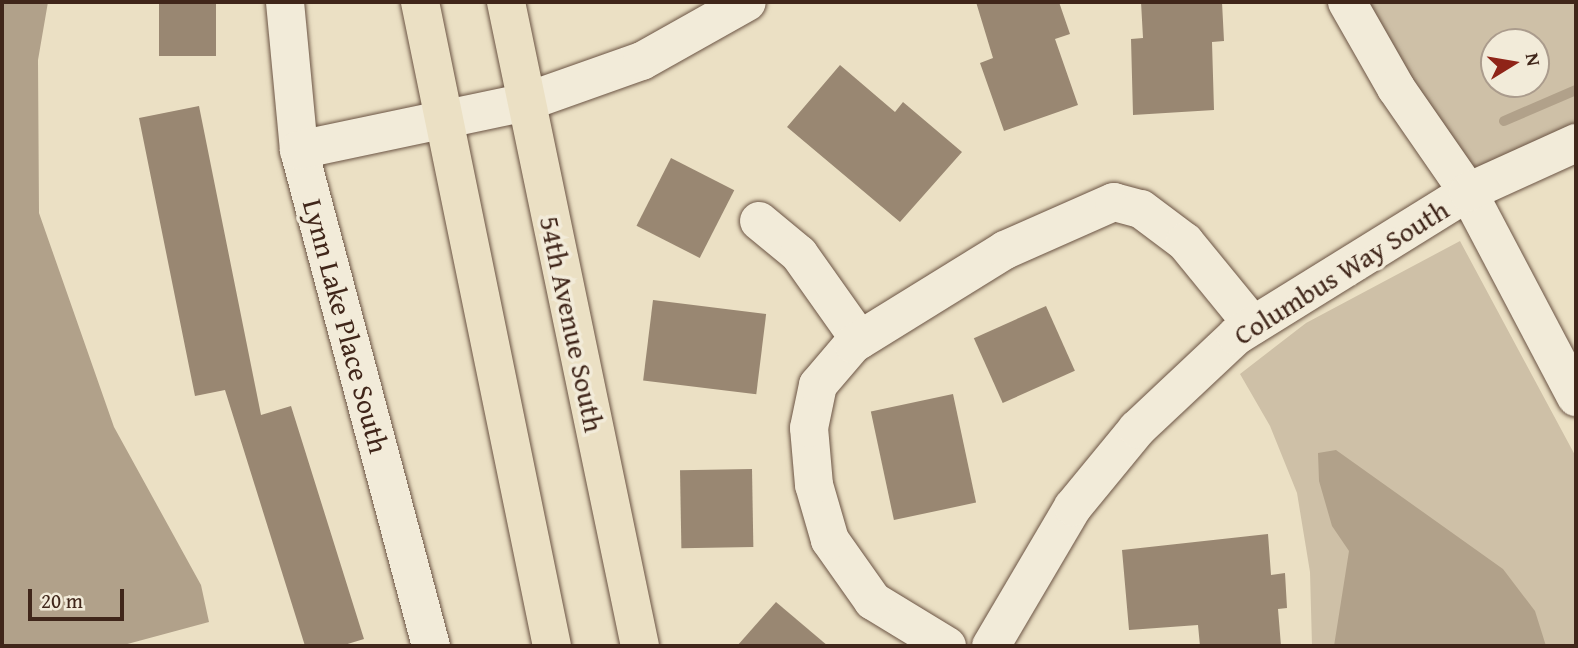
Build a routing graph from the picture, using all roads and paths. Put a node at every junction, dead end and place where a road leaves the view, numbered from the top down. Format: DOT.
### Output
graph roads {
  1 [pos="285,2"];
  2 [pos="420,2"];
  3 [pos="506,2"];
  4 [pos="747,2"];
  5 [pos="1347,2"];
  6 [pos="526,102"];
  7 [pos="444,121"];
  8 [pos="1576,143"];
  9 [pos="299,150"];
  10 [pos="1468,192"];
  11 [pos="759,221"];
  12 [pos="1253,325"];
  13 [pos="860,340"];
  14 [pos="1576,397"];
  15 [pos="431,646"];
  16 [pos="552,646"];
  17 [pos="640,646"];
  18 [pos="947,646"];
  19 [pos="991,646"];
  1 -- 9 [label="street, Lynn Lake Place South"];
  2 -- 7 [label="main road"];
  3 -- 6 [label="main road, 54th Avenue South"];
  4 -- 6 [label="street"];
  5 -- 10 [label="street"];
  6 -- 7 [label="street"];
  6 -- 17 [label="main road, 54th Avenue South"];
  7 -- 9 [label="street"];
  7 -- 16 [label="main road"];
  8 -- 10 [label="street, Columbus Way South"];
  9 -- 15 [label="street, Lynn Lake Place South"];
  10 -- 12 [label="street, Columbus Way South"];
  10 -- 14 [label="street"];
  11 -- 13 [label="street"];
  12 -- 13 [label="street"];
  12 -- 19 [label="street, Columbus Way South"];
  13 -- 18 [label="street"];
}
